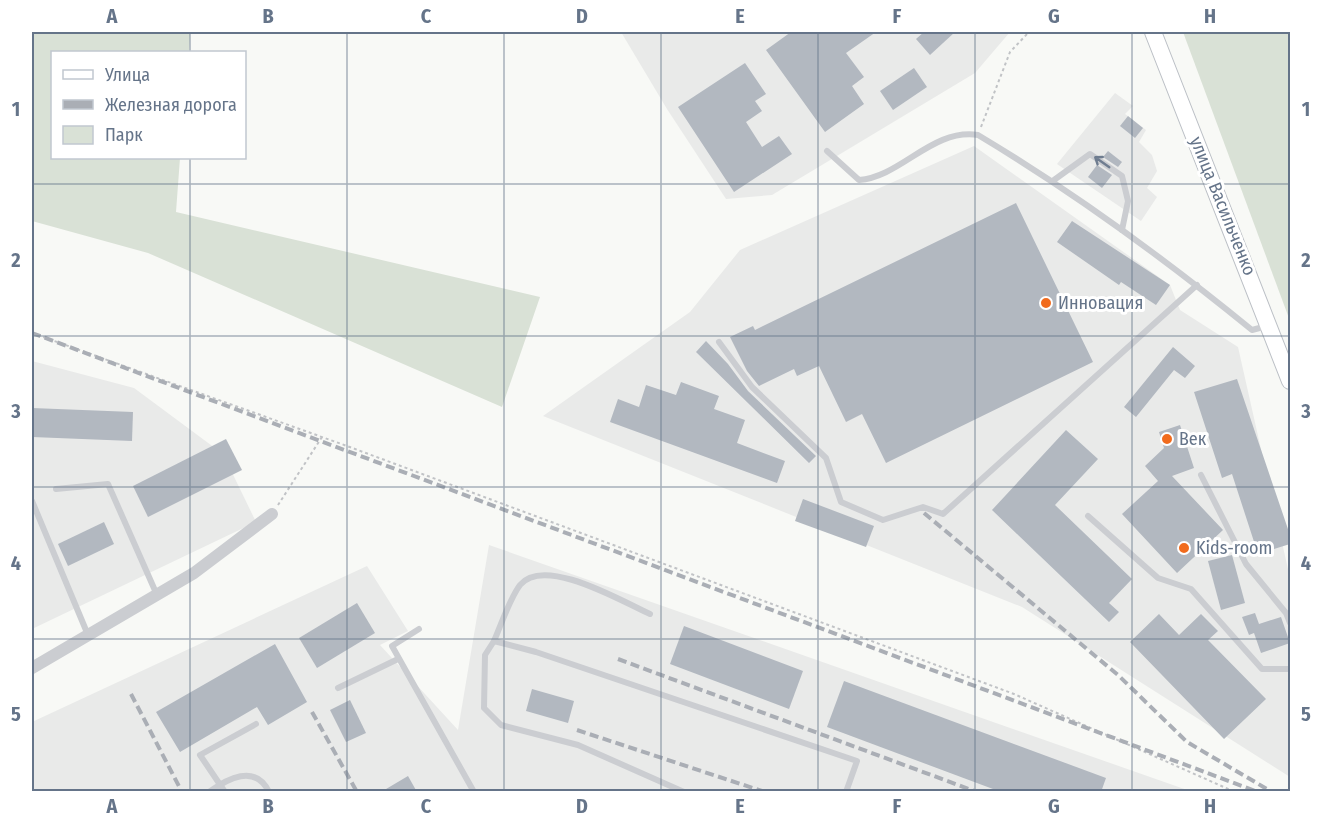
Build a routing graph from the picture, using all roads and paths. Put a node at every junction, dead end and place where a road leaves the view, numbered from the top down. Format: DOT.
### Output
graph roads {
  1 [pos="1029,32"];
  2 [pos="1153,32"];
  3 [pos="978,135"];
  4 [pos="827,151"];
  5 [pos="1054,180"];
  6 [pos="1122,230"];
  7 [pos="1197,285"];
  8 [pos="1270,325"];
  9 [pos="32,333"];
  10 [pos="719,342"];
  11 [pos="1290,381"];
  12 [pos="322,436"];
  13 [pos="1201,475"];
  14 [pos="56,489"];
  15 [pos="32,501"];
  16 [pos="272,514"];
  17 [pos="1088,516"];
  18 [pos="157,595"];
  19 [pos="650,614"];
  20 [pos="1290,623"];
  21 [pos="419,629"];
  22 [pos="88,635"];
  23 [pos="494,641"];
  24 [pos="398,659"];
  25 [pos="32,668"];
  26 [pos="1290,669"];
  27 [pos="338,688"];
  28 [pos="256,724"];
  29 [pos="220,784"];
  30 [pos="209,792"];
  31 [pos="225,792"];
  32 [pos="269,792"];
  33 [pos="474,792"];
  34 [pos="684,792"];
  35 [pos="846,792"];
  36 [pos="1235,792"];
  1 -- 3 [label="path"];
  2 -- 8 [label="main road, улица Васильченко"];
  3 -- 4 [label="lane"];
  3 -- 5 [label="lane"];
  5 -- 6 [label="lane"];
  6 -- 5 [label="lane, one-way"];
  6 -- 7 [label="lane"];
  7 -- 8 [label="lane"];
  7 -- 10 [label="lane"];
  8 -- 11 [label="main road, улица Васильченко"];
  9 -- 12 [label="path"];
  12 -- 16 [label="path"];
  12 -- 36 [label="path"];
  13 -- 20 [label="lane"];
  14 -- 18 [label="lane"];
  15 -- 22 [label="lane"];
  16 -- 18 [label="street"];
  17 -- 26 [label="lane"];
  18 -- 22 [label="street"];
  19 -- 23 [label="lane"];
  21 -- 24 [label="lane"];
  22 -- 25 [label="street"];
  23 -- 34 [label="lane"];
  23 -- 35 [label="lane"];
  24 -- 27 [label="lane"];
  24 -- 33 [label="lane"];
  28 -- 29 [label="lane"];
  29 -- 30 [label="lane"];
  29 -- 31 [label="lane"];
  29 -- 32 [label="lane"];
}
